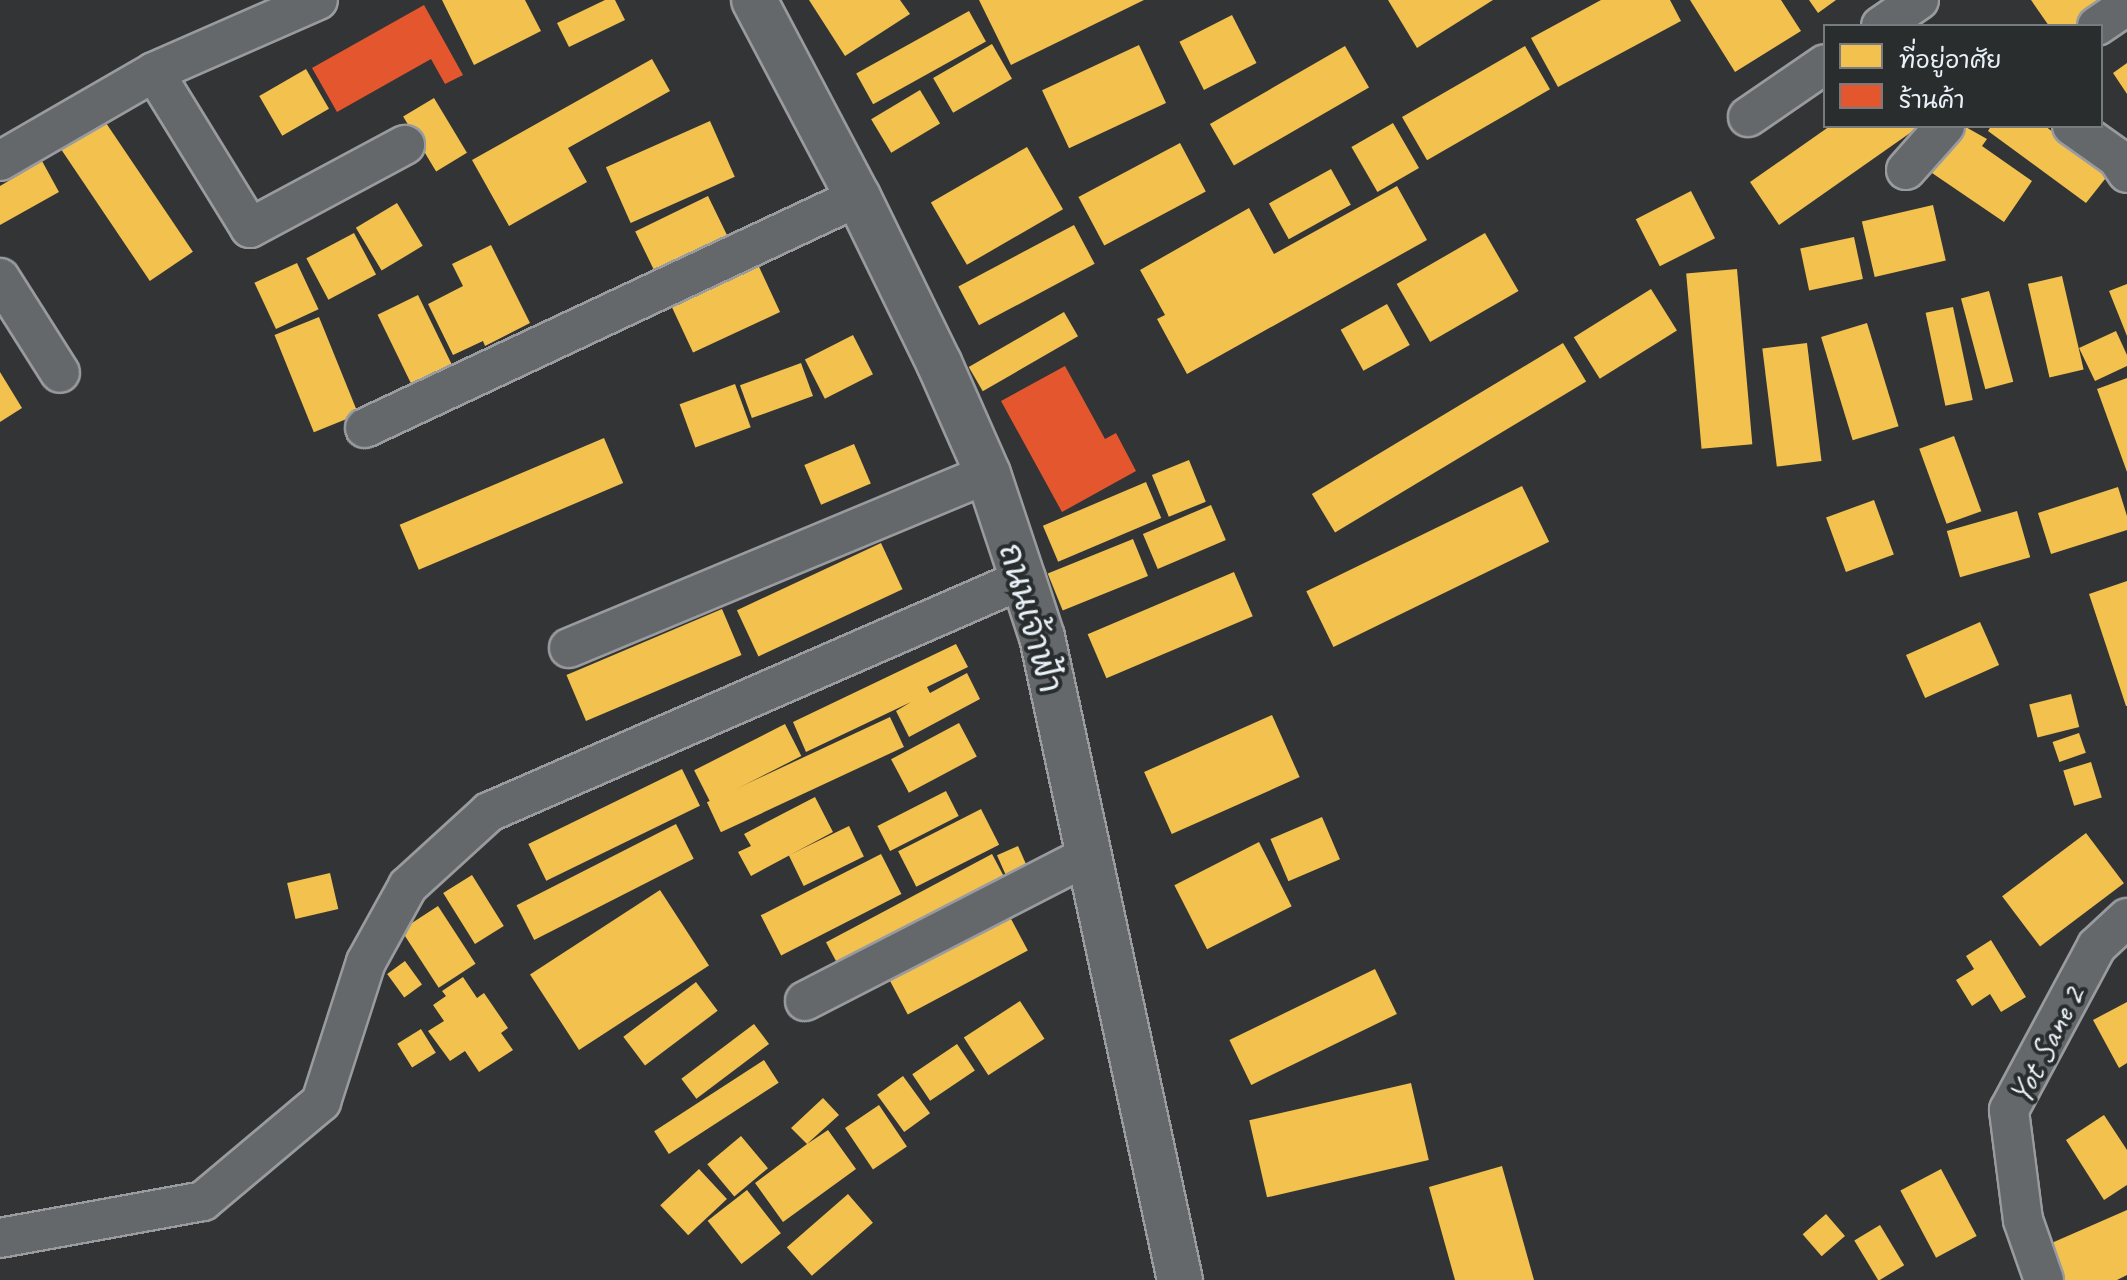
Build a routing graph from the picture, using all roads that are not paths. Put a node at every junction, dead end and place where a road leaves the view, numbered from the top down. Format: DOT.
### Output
graph roads {
  1 [pos="318,0"];
  2 [pos="754,0"];
  3 [pos="1919,0"];
  4 [pos="2127,6"];
  5 [pos="1884,24"];
  6 [pos="2100,24"];
  7 [pos="1823,65"];
  8 [pos="154,72"];
  9 [pos="1748,117"];
  10 [pos="1943,128"];
  11 [pos="2075,128"];
  12 [pos="405,145"];
  13 [pos="0,161"];
  14 [pos="1906,170"];
  15 [pos="2127,173"];
  16 [pos="858,197"];
  17 [pos="0,278"];
  18 [pos="60,373"];
  19 [pos="365,428"];
  20 [pos="988,474"];
  21 [pos="1023,579"];
  22 [pos="569,648"];
  23 [pos="1087,856"];
  24 [pos="2127,918"];
  25 [pos="805,1001"];
  26 [pos="0,1238"];
  27 [pos="1180,1280"];
  28 [pos="2044,1280"];
  1 -- 8 [label="street"];
  2 -- 16 [label="main road, ถนนเจ้าฟ้า"];
  3 -- 5 [label="street"];
  4 -- 6 [label="street"];
  7 -- 9 [label="street"];
  8 -- 12 [label="street"];
  8 -- 13 [label="street"];
  10 -- 14 [label="street"];
  11 -- 15 [label="street"];
  16 -- 19 [label="street"];
  16 -- 20 [label="main road, ถนนเจ้าฟ้า"];
  17 -- 18 [label="street"];
  20 -- 21 [label="main road, ถนนเจ้าฟ้า"];
  20 -- 22 [label="street"];
  21 -- 23 [label="main road, ถนนเจ้าฟ้า"];
  21 -- 26 [label="street"];
  23 -- 25 [label="street"];
  23 -- 27 [label="main road, ถนนเจ้าฟ้า"];
  24 -- 28 [label="street, Yot Sane 2"];
}
